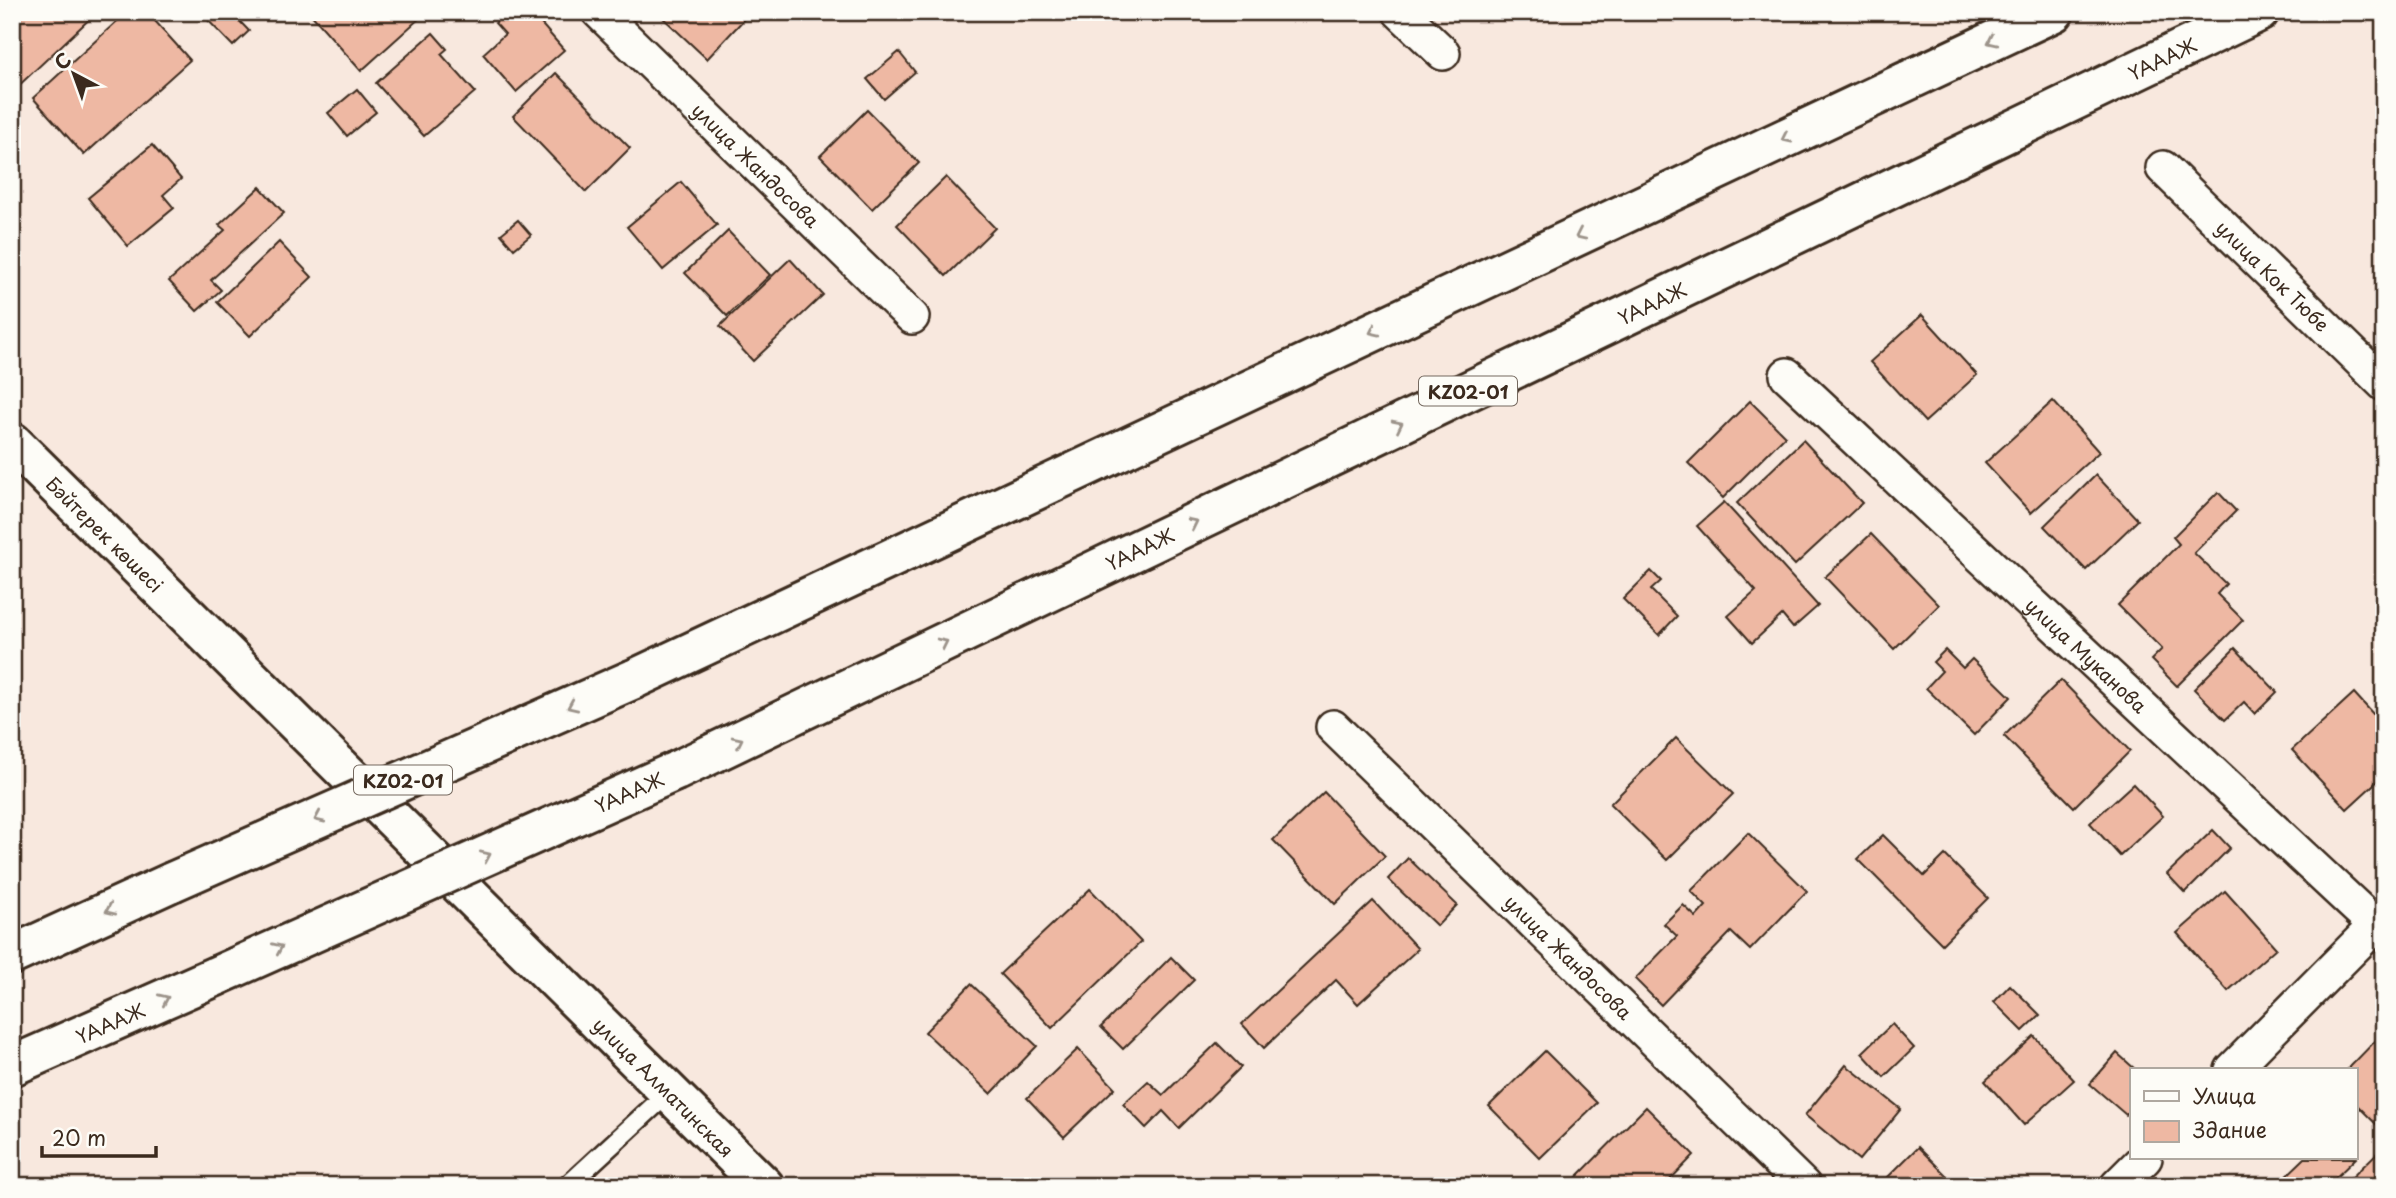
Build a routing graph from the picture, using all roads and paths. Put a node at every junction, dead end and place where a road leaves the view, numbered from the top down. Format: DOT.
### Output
graph roads {
  1 [pos="599,12"];
  2 [pos="1400,12"];
  3 [pos="2054,12"];
  4 [pos="2259,12"];
  5 [pos="1443,53"];
  6 [pos="2163,168"];
  7 [pos="912,317"];
  8 [pos="1787,375"];
  9 [pos="2384,384"];
  10 [pos="12,442"];
  11 [pos="1333,727"];
  12 [pos="2381,925"];
  13 [pos="12,954"];
  14 [pos="563,987"];
  15 [pos="12,1066"];
  16 [pos="2234,1068"];
  17 [pos="669,1092"];
  18 [pos="2143,1160"];
  19 [pos="567,1186"];
  20 [pos="764,1186"];
  21 [pos="1804,1186"];
  22 [pos="2117,1186"];
  1 -- 7 [label="street, улица Жандосова"];
  2 -- 5 [label="street"];
  3 -- 13 [label="main road, KZ02-01, one-way, bridge"];
  15 -- 4 [label="main road, ҮАААЖ / KZ02-01, one-way, bridge"];
  6 -- 9 [label="street, улица Кок Тюбе"];
  8 -- 12 [label="street, улица Муканова"];
  10 -- 14 [label="main road, Бәйтерек көшесі"];
  11 -- 21 [label="street, улица Жандосова"];
  12 -- 16 [label="street"];
  14 -- 17 [label="main road, улица Алматинская"];
  17 -- 19 [label="lane"];
  17 -- 20 [label="main road, улица Алматинская"];
  18 -- 22 [label="street"];
}
